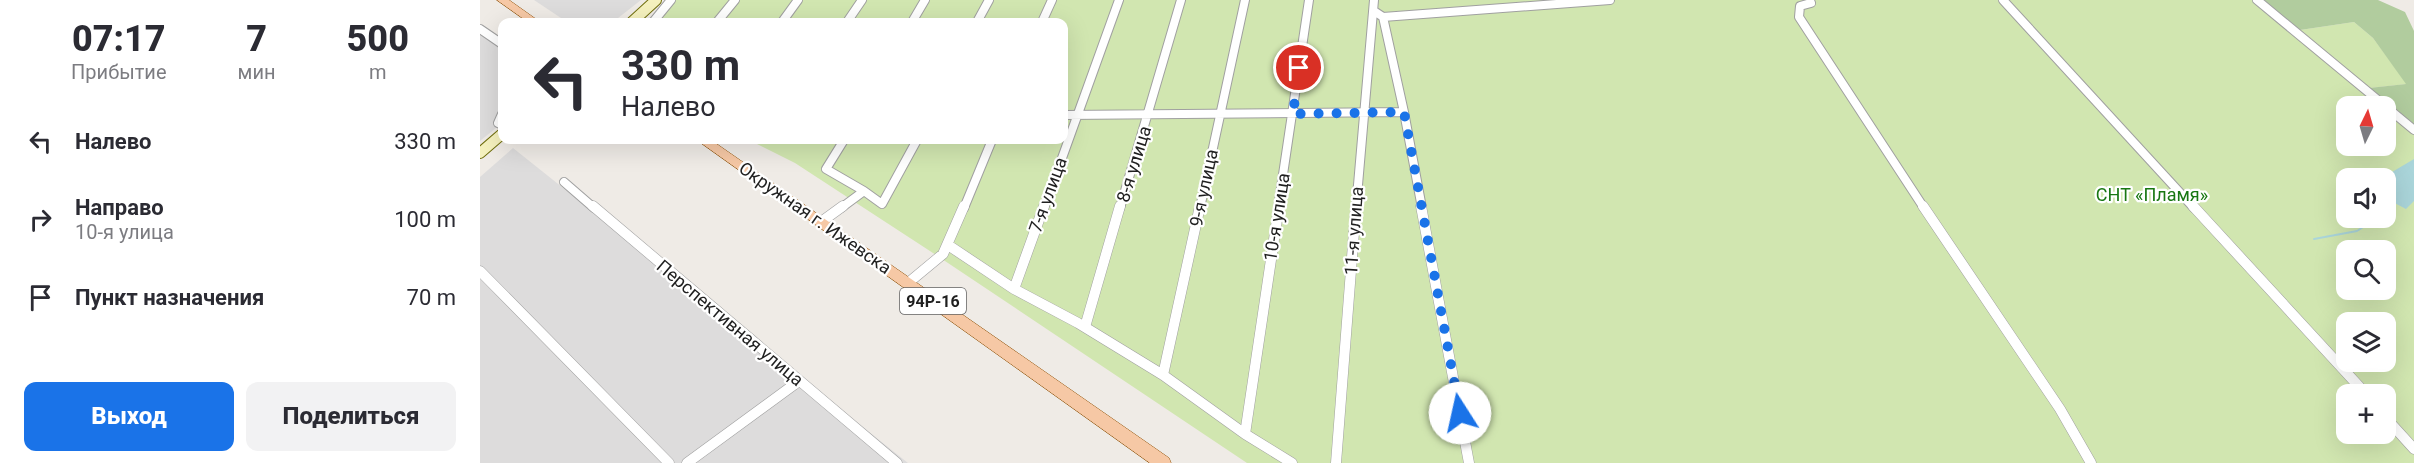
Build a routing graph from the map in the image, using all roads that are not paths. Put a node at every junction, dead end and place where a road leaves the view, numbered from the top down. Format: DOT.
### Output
graph roads {
  1 [pos="502,0"];
  2 [pos="655,0"];
  3 [pos="670,0"];
  4 [pos="735,0"];
  5 [pos="798,0"];
  6 [pos="862,0"];
  7 [pos="925,0"];
  8 [pos="989,0"];
  9 [pos="1052,0"];
  10 [pos="1119,0"];
  11 [pos="1181,0"];
  12 [pos="1245,0"];
  13 [pos="1308,0"];
  14 [pos="1374,0"];
  15 [pos="1610,0"];
  16 [pos="2003,0"];
  17 [pos="2257,0"];
  18 [pos="1811,3"];
  19 [pos="1374,11"];
  20 [pos="1383,17"];
  21 [pos="529,18"];
  22 [pos="636,18"];
  23 [pos="656,18"];
  24 [pos="720,18"];
  25 [pos="785,18"];
  26 [pos="850,18"];
  27 [pos="914,18"];
  28 [pos="979,18"];
  29 [pos="1044,18"];
  30 [pos="480,29"];
  31 [pos="498,41"];
  32 [pos="1363,112"];
  33 [pos="1404,112"];
  34 [pos="1149,114"];
  35 [pos="1220,114"];
  36 [pos="1293,114"];
  37 [pos="1068,115"];
  38 [pos="1077,115"];
  39 [pos="2414,130"];
  40 [pos="498,137"];
  41 [pos="1068,140"];
  42 [pos="709,144"];
  43 [pos="842,144"];
  44 [pos="915,144"];
  45 [pos="990,144"];
  46 [pos="1066,144"];
  47 [pos="480,153"];
  48 [pos="564,182"];
  49 [pos="864,191"];
  50 [pos="821,222"];
  51 [pos="948,246"];
  52 [pos="480,271"];
  53 [pos="908,283"];
  54 [pos="1014,289"];
  55 [pos="1084,327"];
  56 [pos="1163,375"];
  57 [pos="799,381"];
  58 [pos="2357,384"];
  59 [pos="2396,429"];
  60 [pos="1245,434"];
  61 [pos="2414,449"];
  62 [pos="669,463"];
  63 [pos="687,463"];
  64 [pos="897,463"];
  65 [pos="1163,463"];
  66 [pos="1292,463"];
  67 [pos="1336,463"];
  68 [pos="1469,463"];
  69 [pos="2091,463"];
  1 -- 21 [label="main road"];
  2 -- 3 [label="street"];
  2 -- 22 [label="street"];
  3 -- 23 [label="street"];
  4 -- 24 [label="street"];
  5 -- 25 [label="street"];
  6 -- 26 [label="street"];
  7 -- 27 [label="street"];
  8 -- 28 [label="street"];
  9 -- 29 [label="street"];
  10 -- 38 [label="street, 7-я улица"];
  11 -- 34 [label="street, 8-я улица"];
  12 -- 35 [label="street, 9-я улица"];
  13 -- 36 [label="street, 10-я улица"];
  14 -- 19 [label="street, 11-я улица"];
  15 -- 20 [label="street"];
  16 -- 58 [label="street"];
  17 -- 39 [label="street"];
  18 -- 69 [label="street"];
  19 -- 20 [label="street"];
  19 -- 32 [label="street, 11-я улица"];
  20 -- 33 [label="street"];
  30 -- 31 [label="street"];
  32 -- 33 [label="street"];
  32 -- 36 [label="street"];
  32 -- 67 [label="street, 11-я улица"];
  33 -- 68 [label="street"];
  34 -- 35 [label="street"];
  34 -- 38 [label="street"];
  34 -- 55 [label="street, 8-я улица"];
  35 -- 36 [label="street"];
  35 -- 56 [label="street, 9-я улица"];
  36 -- 60 [label="street, 10-я улица"];
  37 -- 38 [label="street"];
  38 -- 41 [label="street, 7-я улица"];
  40 -- 47 [label="street"];
  42 -- 50 [label="main road, Окружная г. Ижевска / 94Р-16"];
  43 -- 49 [label="street"];
  44 -- 49 [label="street"];
  45 -- 51 [label="street"];
  46 -- 54 [label="street, 7-я улица"];
  48 -- 57 [label="street, Перспективная улица"];
  49 -- 50 [label="street"];
  50 -- 53 [label="main road, Окружная г. Ижевска / 94Р-16"];
  51 -- 53 [label="street"];
  51 -- 54 [label="street"];
  52 -- 62 [label="street"];
  53 -- 65 [label="main road, Окружная г. Ижевска / 94Р-16"];
  54 -- 55 [label="street"];
  55 -- 56 [label="street"];
  56 -- 60 [label="street"];
  57 -- 63 [label="street"];
  57 -- 64 [label="street, Перспективная улица"];
  59 -- 61 [label="street"];
  60 -- 66 [label="street"];
}
